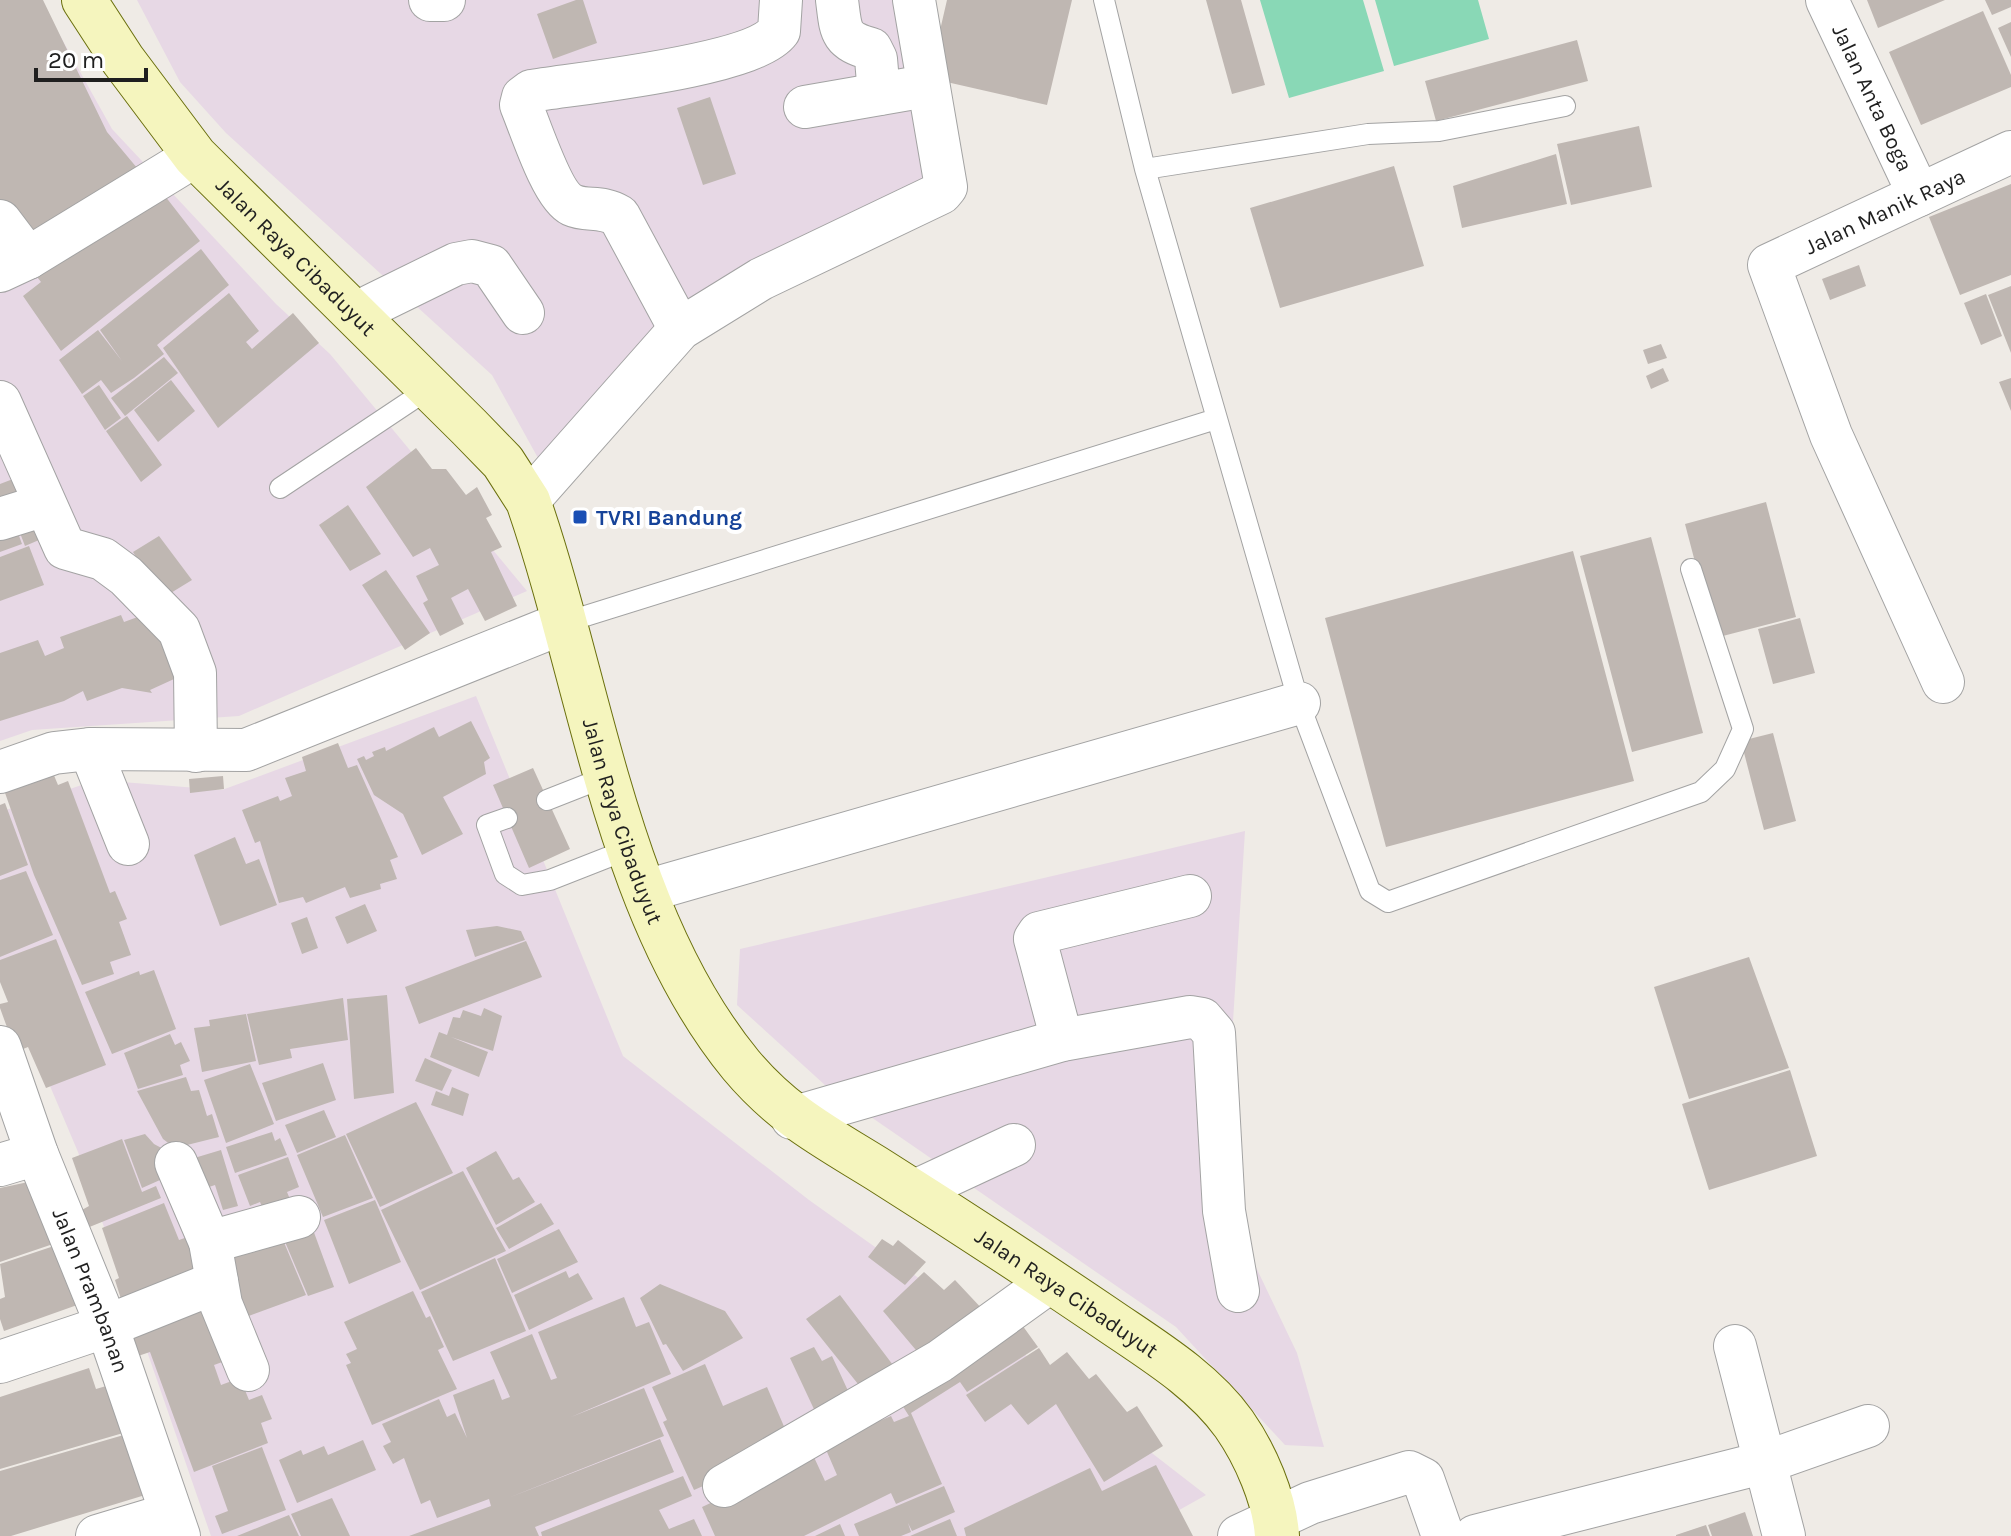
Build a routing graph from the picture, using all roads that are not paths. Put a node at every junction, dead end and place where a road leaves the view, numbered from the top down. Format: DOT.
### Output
graph roads {
  1 [pos="84,0"];
  2 [pos="430,0"];
  3 [pos="444,0"];
  4 [pos="781,0"];
  5 [pos="837,0"];
  6 [pos="914,0"];
  7 [pos="1104,0"];
  8 [pos="1827,0"];
  9 [pos="926,86"];
  10 [pos="879,94"];
  11 [pos="1565,106"];
  12 [pos="805,107"];
  13 [pos="2011,152"];
  14 [pos="195,156"];
  15 [pos="1145,169"];
  16 [pos="1919,195"];
  17 [pos="0,221"];
  18 [pos="14,264"];
  19 [pos="356,313"];
  20 [pos="523,313"];
  21 [pos="680,329"];
  22 [pos="430,388"];
  23 [pos="1,400"];
  24 [pos="1216,419"];
  25 [pos="280,488"];
  26 [pos="528,501"];
  27 [pos="45,505"];
  28 [pos="0,519"];
  29 [pos="1691,569"];
  30 [pos="563,623"];
  31 [pos="1943,682"];
  32 [pos="1299,703"];
  33 [pos="90,749"];
  34 [pos="196,751"];
  35 [pos="0,772"];
  36 [pos="608,776"];
  37 [pos="547,800"];
  38 [pos="507,818"];
  39 [pos="128,844"];
  40 [pos="629,849"];
  41 [pos="646,891"];
  42 [pos="1190,896"];
  43 [pos="1062,1040"];
  44 [pos="0,1047"];
  45 [pos="792,1118"];
  46 [pos="1014,1145"];
  47 [pos="18,1159"];
  48 [pos="176,1163"];
  49 [pos="913,1192"];
  50 [pos="299,1217"];
  51 [pos="214,1262"];
  52 [pos="1051,1281"];
  53 [pos="1238,1291"];
  54 [pos="107,1326"];
  55 [pos="1735,1346"];
  56 [pos="0,1362"];
  57 [pos="248,1370"];
  58 [pos="1868,1426"];
  59 [pos="1766,1462"];
  60 [pos="724,1486"];
  61 [pos="174,1525"];
  62 [pos="1264,1530"];
  63 [pos="97,1536"];
  64 [pos="1443,1536"];
  65 [pos="1475,1536"];
  66 [pos="1784,1536"];
  1 -- 14 [label="main road, Jalan Raya Cibaduyut"];
  2 -- 3 [label="street"];
  4 -- 21 [label="street"];
  5 -- 10 [label="street"];
  6 -- 9 [label="street"];
  7 -- 15 [label="lane"];
  8 -- 16 [label="street, Jalan Anta Boga"];
  9 -- 10 [label="street"];
  9 -- 21 [label="street"];
  10 -- 12 [label="street"];
  11 -- 15 [label="lane"];
  13 -- 16 [label="street, Jalan Manik Raya"];
  14 -- 18 [label="street"];
  14 -- 19 [label="main road, Jalan Raya Cibaduyut"];
  15 -- 24 [label="lane"];
  16 -- 31 [label="street, Jalan Manik Raya"];
  17 -- 18 [label="street"];
  19 -- 20 [label="street"];
  19 -- 22 [label="main road, Jalan Raya Cibaduyut"];
  21 -- 26 [label="street"];
  22 -- 25 [label="lane"];
  22 -- 26 [label="main road, Jalan Raya Cibaduyut"];
  23 -- 27 [label="street"];
  24 -- 30 [label="lane"];
  24 -- 32 [label="lane"];
  26 -- 30 [label="main road, Jalan Raya Cibaduyut"];
  27 -- 28 [label="street"];
  27 -- 34 [label="street"];
  29 -- 32 [label="lane"];
  30 -- 34 [label="street"];
  30 -- 36 [label="main road, Jalan Raya Cibaduyut"];
  32 -- 41 [label="street"];
  33 -- 34 [label="street"];
  33 -- 35 [label="street"];
  33 -- 39 [label="street"];
  36 -- 37 [label="lane"];
  36 -- 40 [label="main road, Jalan Raya Cibaduyut"];
  38 -- 40 [label="lane"];
  40 -- 41 [label="main road, Jalan Raya Cibaduyut"];
  41 -- 45 [label="main road, Jalan Raya Cibaduyut"];
  42 -- 43 [label="street"];
  43 -- 45 [label="street"];
  43 -- 53 [label="street"];
  44 -- 47 [label="street, Jalan Prambanan"];
  45 -- 49 [label="main road, Jalan Raya Cibaduyut"];
  46 -- 49 [label="street"];
  47 -- 54 [label="street, Jalan Prambanan"];
  48 -- 51 [label="street"];
  49 -- 52 [label="main road, Jalan Raya Cibaduyut"];
  50 -- 51 [label="street"];
  51 -- 54 [label="street"];
  51 -- 57 [label="street"];
  52 -- 60 [label="street"];
  52 -- 62 [label="main road, Jalan Raya Cibaduyut"];
  54 -- 56 [label="street"];
  54 -- 61 [label="street, Jalan Prambanan"];
  55 -- 59 [label="street"];
  58 -- 59 [label="street"];
  59 -- 65 [label="street"];
  59 -- 66 [label="street"];
  61 -- 63 [label="street"];
  62 -- 64 [label="street"];
}
